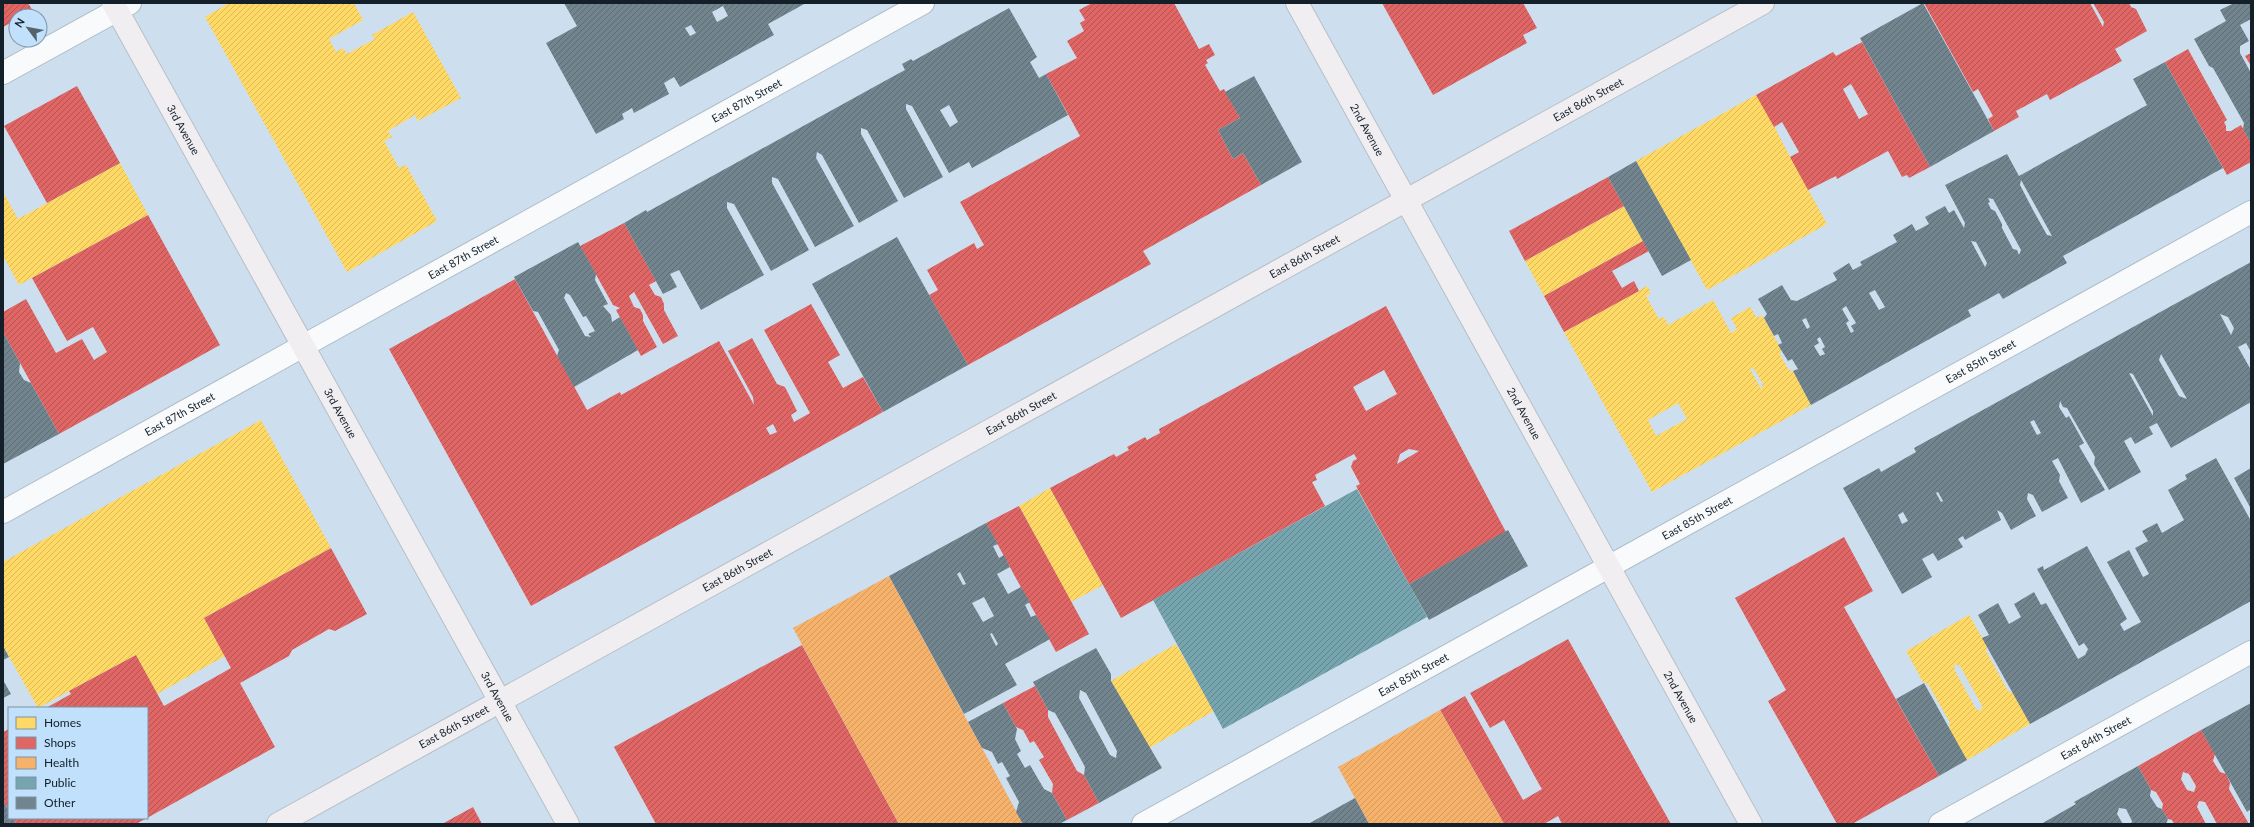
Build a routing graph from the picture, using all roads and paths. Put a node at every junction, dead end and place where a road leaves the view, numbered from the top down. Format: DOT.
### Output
graph roads {
  1 [pos="923,3"];
  2 [pos="1297,3"];
  3 [pos="1763,3"];
  4 [pos="120,5"];
  5 [pos="3,73"];
  6 [pos="1405,201"];
  7 [pos="2251,212"];
  8 [pos="303,346"];
  9 [pos="3,512"];
  10 [pos="1609,567"];
  11 [pos="2251,652"];
  12 [pos="500,702"];
  13 [pos="278,824"];
  14 [pos="568,824"];
  15 [pos="1143,824"];
  16 [pos="1751,824"];
  17 [pos="1940,824"];
  1 -- 8 [label="street, East 87th Street"];
  2 -- 6 [label="main road, 2nd Avenue"];
  3 -- 6 [label="main road, East 86th Street"];
  4 -- 5 [label="street"];
  4 -- 8 [label="main road, 3rd Avenue"];
  6 -- 10 [label="main road, 2nd Avenue"];
  6 -- 12 [label="main road, East 86th Street"];
  7 -- 10 [label="street, East 85th Street"];
  8 -- 9 [label="street, East 87th Street"];
  8 -- 12 [label="main road, 3rd Avenue"];
  10 -- 15 [label="street, East 85th Street"];
  10 -- 16 [label="main road, 2nd Avenue"];
  11 -- 17 [label="street, East 84th Street"];
  12 -- 13 [label="main road, East 86th Street"];
  12 -- 14 [label="main road, 3rd Avenue"];
}
